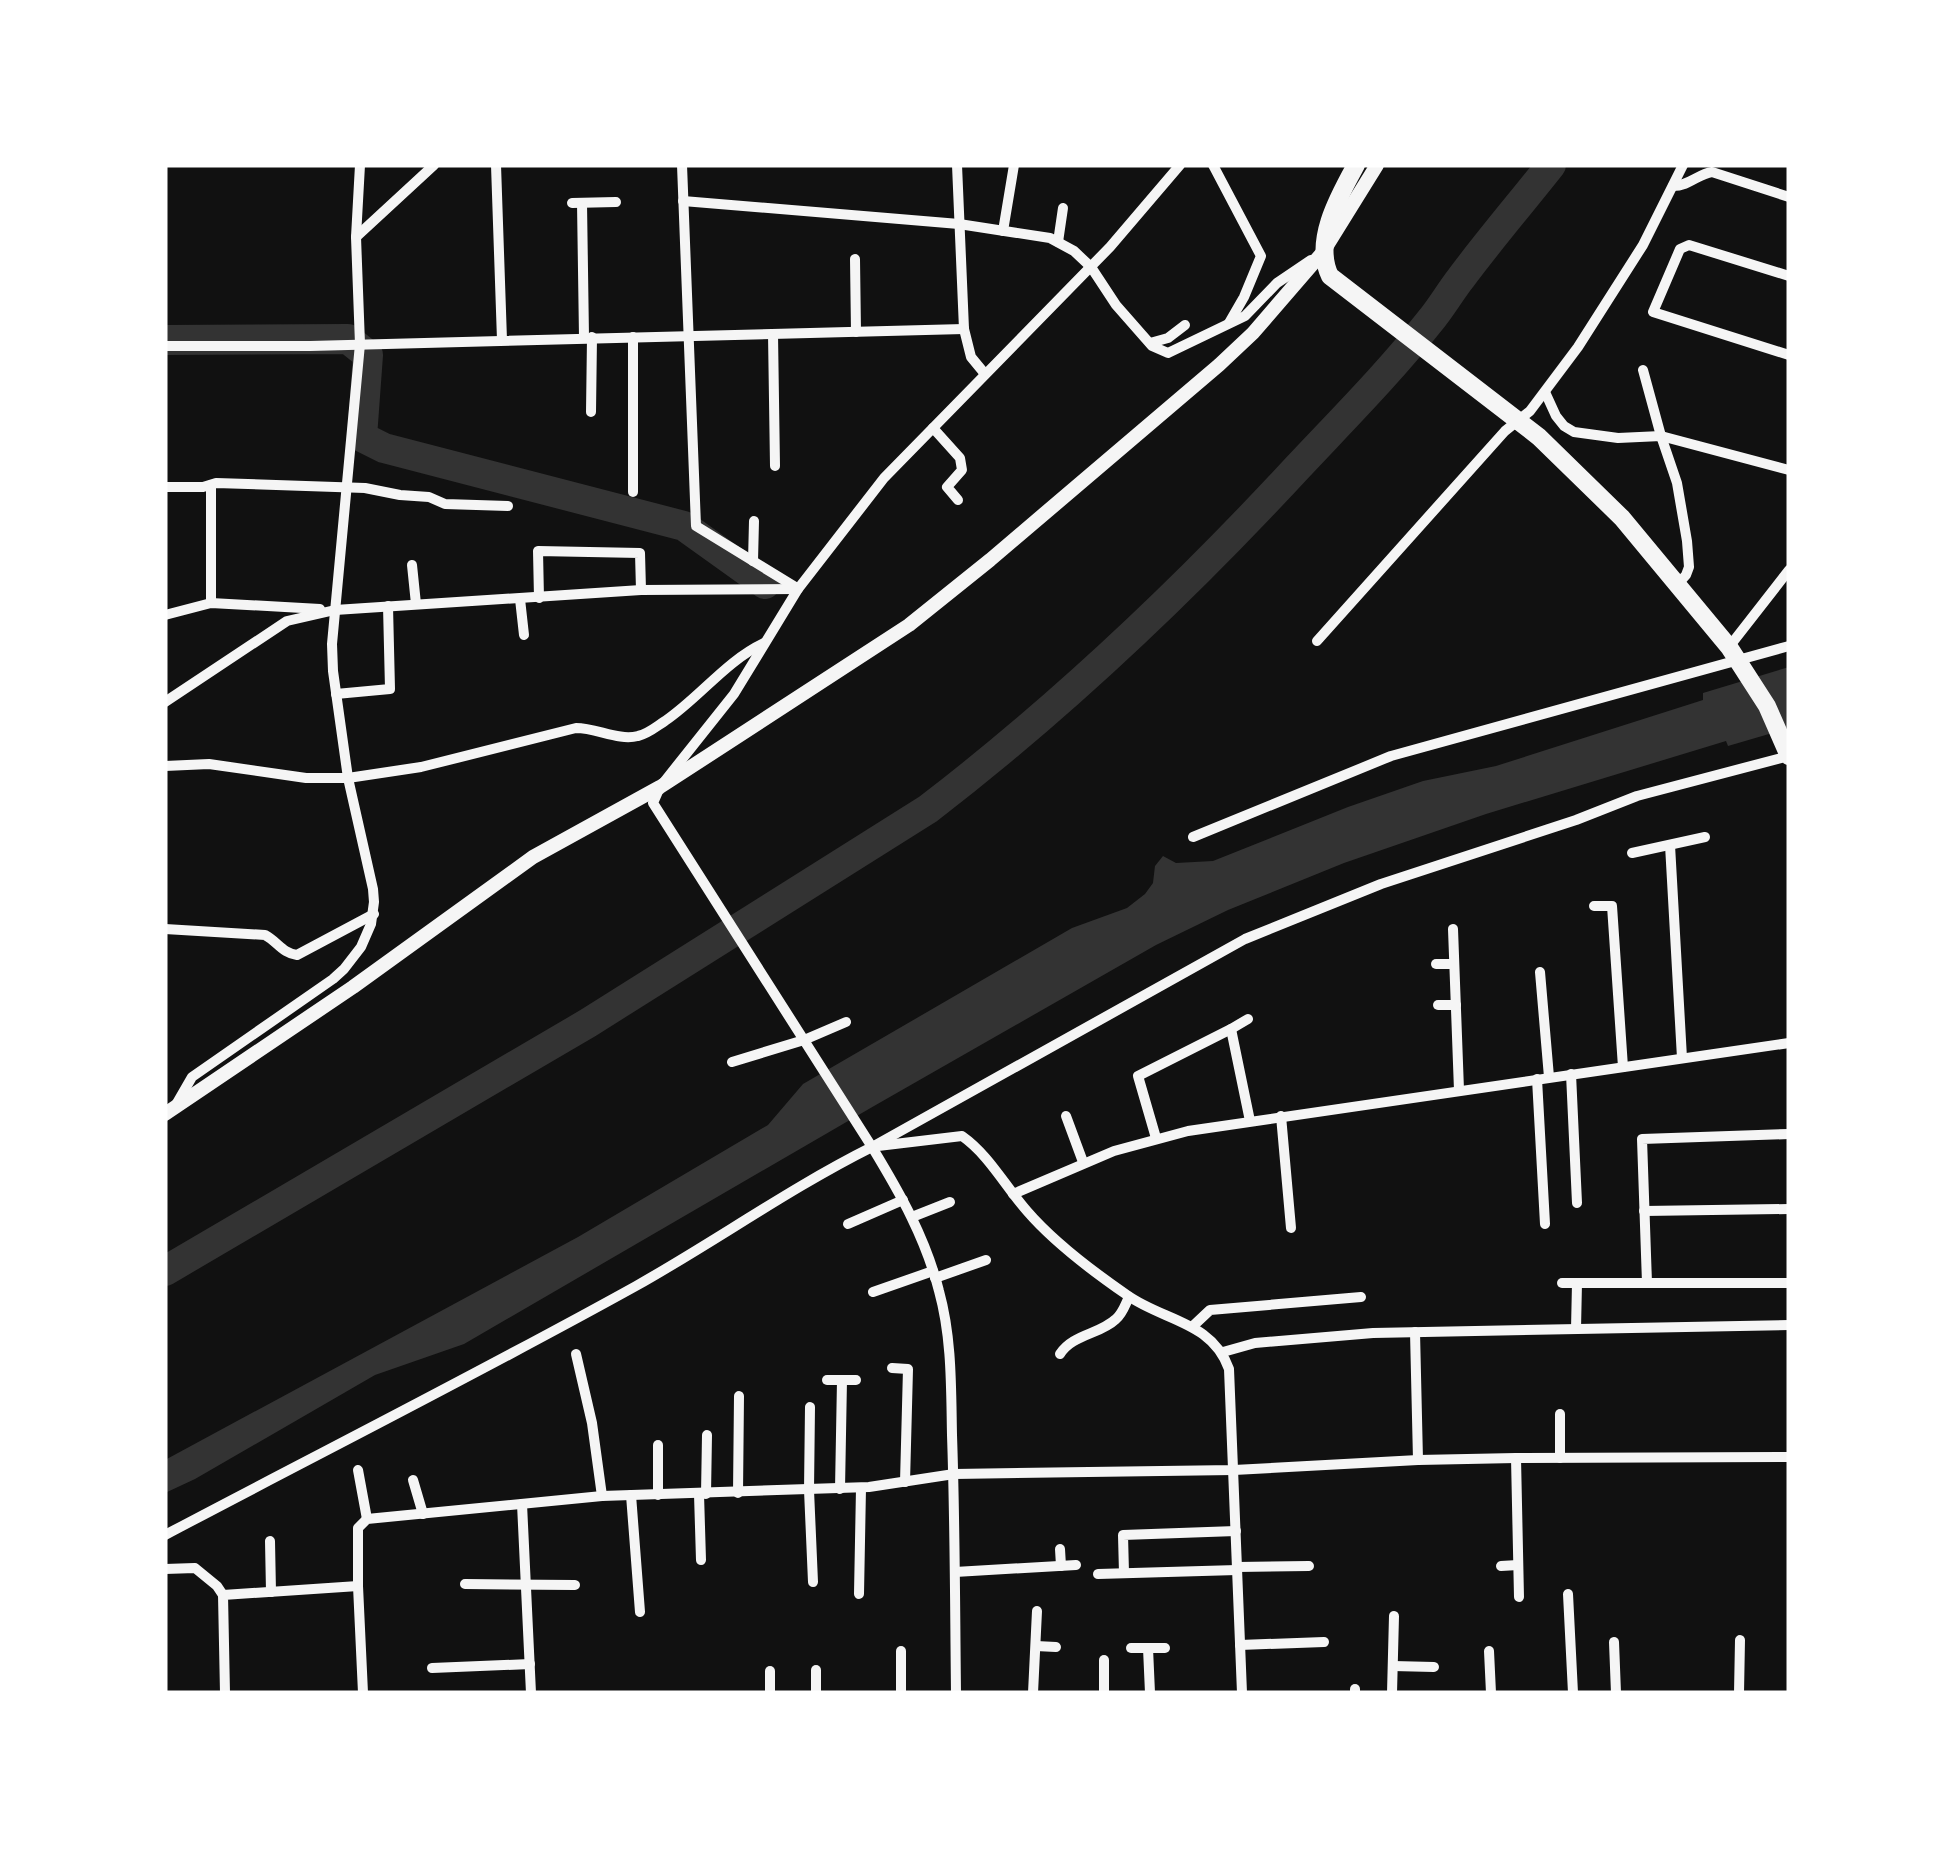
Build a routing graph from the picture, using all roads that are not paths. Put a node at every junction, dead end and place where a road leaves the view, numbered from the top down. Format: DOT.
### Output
graph roads {
  1 [pos="360,165"];
  2 [pos="434,165"];
  3 [pos="496,165"];
  4 [pos="682,165"];
  5 [pos="957,165"];
  6 [pos="1014,165"];
  7 [pos="1180,165"];
  8 [pos="1213,165"];
  9 [pos="1356,165"];
  10 [pos="1377,165"];
  11 [pos="1683,165"];
  12 [pos="1673,186"];
  13 [pos="1789,196"];
  14 [pos="684,201"];
  15 [pos="616,202"];
  16 [pos="1064,208"];
  17 [pos="960,224"];
  18 [pos="1003,231"];
  19 [pos="356,236"];
  20 [pos="1058,242"];
  21 [pos="1323,252"];
  22 [pos="854,259"];
  23 [pos="1091,267"];
  24 [pos="1789,276"];
  25 [pos="1185,324"];
  26 [pos="1228,324"];
  27 [pos="964,330"];
  28 [pos="856,332"];
  29 [pos="773,334"];
  30 [pos="690,336"];
  31 [pos="588,337"];
  32 [pos="632,337"];
  33 [pos="502,340"];
  34 [pos="1150,343"];
  35 [pos="360,344"];
  36 [pos="165,346"];
  37 [pos="1789,355"];
  38 [pos="1643,370"];
  39 [pos="985,374"];
  40 [pos="1545,392"];
  41 [pos="591,412"];
  42 [pos="1517,421"];
  43 [pos="933,428"];
  44 [pos="1661,436"];
  45 [pos="760,438"];
  46 [pos="774,438"];
  47 [pos="774,466"];
  48 [pos="1789,470"];
  49 [pos="212,485"];
  50 [pos="165,487"];
  51 [pos="348,487"];
  52 [pos="633,492"];
  53 [pos="958,500"];
  54 [pos="508,506"];
  55 [pos="754,520"];
  56 [pos="752,561"];
  57 [pos="412,565"];
  58 [pos="1789,570"];
  59 [pos="1677,585"];
  60 [pos="798,589"];
  61 [pos="641,590"];
  62 [pos="539,598"];
  63 [pos="520,599"];
  64 [pos="211,604"];
  65 [pos="416,604"];
  66 [pos="388,606"];
  67 [pos="336,610"];
  68 [pos="165,615"];
  69 [pos="524,635"];
  70 [pos="1318,641"];
  71 [pos="764,643"];
  72 [pos="1789,646"];
  73 [pos="1736,657"];
  74 [pos="336,694"];
  75 [pos="165,702"];
  76 [pos="1788,754"];
  77 [pos="165,766"];
  78 [pos="348,778"];
  79 [pos="660,787"];
  80 [pos="1193,837"];
  81 [pos="1705,837"];
  82 [pos="1670,844"];
  83 [pos="1632,853"];
  84 [pos="1594,906"];
  85 [pos="374,914"];
  86 [pos="1453,929"];
  87 [pos="165,930"];
  88 [pos="1436,964"];
  89 [pos="1454,964"];
  90 [pos="1540,972"];
  91 [pos="1632,994"];
  92 [pos="1618,995"];
  93 [pos="1438,1005"];
  94 [pos="1456,1005"];
  95 [pos="1248,1020"];
  96 [pos="846,1022"];
  97 [pos="1231,1029"];
  98 [pos="807,1043"];
  99 [pos="1789,1043"];
  100 [pos="1682,1058"];
  101 [pos="732,1062"];
  102 [pos="1622,1067"];
  103 [pos="1571,1074"];
  104 [pos="1549,1077"];
  105 [pos="1536,1079"];
  106 [pos="1459,1090"];
  107 [pos="169,1111"];
  108 [pos="1066,1116"];
  109 [pos="1281,1116"];
  110 [pos="1250,1120"];
  111 [pos="1789,1134"];
  112 [pos="1156,1138"];
  113 [pos="869,1143"];
  114 [pos="1540,1145"];
  115 [pos="1524,1146"];
  116 [pos="1084,1162"];
  117 [pos="1013,1194"];
  118 [pos="904,1200"];
  119 [pos="950,1202"];
  120 [pos="1577,1203"];
  121 [pos="1530,1208"];
  122 [pos="1544,1208"];
  123 [pos="1789,1209"];
  124 [pos="1644,1210"];
  125 [pos="912,1217"];
  126 [pos="848,1224"];
  127 [pos="1545,1224"];
  128 [pos="1291,1228"];
  129 [pos="986,1260"];
  130 [pos="934,1274"];
  131 [pos="1647,1282"];
  132 [pos="1789,1282"];
  133 [pos="1562,1283"];
  134 [pos="1576,1283"];
  135 [pos="1330,1284"];
  136 [pos="873,1292"];
  137 [pos="1129,1297"];
  138 [pos="1360,1297"];
  139 [pos="1332,1300"];
  140 [pos="1789,1325"];
  141 [pos="1193,1326"];
  142 [pos="1576,1329"];
  143 [pos="1415,1332"];
  144 [pos="1223,1352"];
  145 [pos="576,1354"];
  146 [pos="1060,1354"];
  147 [pos="892,1368"];
  148 [pos="827,1380"];
  149 [pos="842,1380"];
  150 [pos="856,1380"];
  151 [pos="739,1396"];
  152 [pos="810,1407"];
  153 [pos="1560,1414"];
  154 [pos="707,1435"];
  155 [pos="658,1445"];
  156 [pos="1516,1458"];
  157 [pos="1560,1458"];
  158 [pos="1789,1458"];
  159 [pos="1418,1460"];
  160 [pos="358,1470"];
  161 [pos="1234,1470"];
  162 [pos="954,1474"];
  163 [pos="413,1480"];
  164 [pos="905,1482"];
  165 [pos="861,1488"];
  166 [pos="840,1489"];
  167 [pos="809,1490"];
  168 [pos="738,1493"];
  169 [pos="702,1494"];
  170 [pos="631,1495"];
  171 [pos="658,1495"];
  172 [pos="602,1496"];
  173 [pos="522,1504"];
  174 [pos="423,1514"];
  175 [pos="367,1519"];
  176 [pos="1236,1531"];
  177 [pos="165,1535"];
  178 [pos="270,1540"];
  179 [pos="1060,1549"];
  180 [pos="701,1560"];
  181 [pos="1518,1564"];
  182 [pos="1076,1565"];
  183 [pos="1061,1566"];
  184 [pos="1309,1566"];
  185 [pos="1501,1566"];
  186 [pos="1237,1568"];
  187 [pos="165,1569"];
  188 [pos="955,1572"];
  189 [pos="1124,1573"];
  190 [pos="1098,1574"];
  191 [pos="844,1580"];
  192 [pos="860,1580"];
  193 [pos="813,1582"];
  194 [pos="465,1584"];
  195 [pos="526,1584"];
  196 [pos="574,1585"];
  197 [pos="358,1586"];
  198 [pos="271,1592"];
  199 [pos="859,1594"];
  200 [pos="1568,1594"];
  201 [pos="223,1595"];
  202 [pos="1519,1597"];
  203 [pos="1037,1611"];
  204 [pos="640,1612"];
  205 [pos="1394,1616"];
  206 [pos="1740,1640"];
  207 [pos="1324,1642"];
  208 [pos="1614,1642"];
  209 [pos="1240,1645"];
  210 [pos="1036,1646"];
  211 [pos="1056,1648"];
  212 [pos="1131,1648"];
  213 [pos="1148,1648"];
  214 [pos="1165,1648"];
  215 [pos="1488,1650"];
  216 [pos="901,1651"];
  217 [pos="1104,1660"];
  218 [pos="530,1664"];
  219 [pos="1393,1666"];
  220 [pos="1434,1667"];
  221 [pos="432,1668"];
  222 [pos="816,1670"];
  223 [pos="770,1671"];
  224 [pos="225,1693"];
  225 [pos="363,1693"];
  226 [pos="531,1693"];
  227 [pos="770,1693"];
  228 [pos="816,1693"];
  229 [pos="901,1693"];
  230 [pos="956,1693"];
  231 [pos="1033,1693"];
  232 [pos="1104,1693"];
  233 [pos="1150,1693"];
  234 [pos="1242,1693"];
  235 [pos="1392,1693"];
  236 [pos="1491,1693"];
  237 [pos="1573,1693"];
  238 [pos="1616,1693"];
  239 [pos="1739,1693"];
  1 -- 19 [label="street"];
  2 -- 19 [label="street"];
  3 -- 33 [label="street"];
  4 -- 14 [label="street"];
  5 -- 17 [label="street"];
  6 -- 18 [label="street"];
  7 -- 23 [label="street"];
  8 -- 26 [label="street"];
  9 -- 21 [label="main road"];
  10 -- 21 [label="street"];
  11 -- 12 [label="street"];
  12 -- 13 [label="street"];
  12 -- 40 [label="street"];
  14 -- 17 [label="street"];
  14 -- 30 [label="street"];
  15 -- 31 [label="street"];
  16 -- 20 [label="street"];
  17 -- 18 [label="street"];
  17 -- 27 [label="street"];
  18 -- 20 [label="street"];
  19 -- 35 [label="street"];
  20 -- 23 [label="street"];
  21 -- 26 [label="street"];
  21 -- 42 [label="main road"];
  21 -- 79 [label="street"];
  22 -- 28 [label="street"];
  23 -- 34 [label="street"];
  23 -- 39 [label="street"];
  24 -- 37 [label="street"];
  25 -- 34 [label="street"];
  26 -- 34 [label="street"];
  27 -- 28 [label="street"];
  27 -- 39 [label="street"];
  28 -- 29 [label="street"];
  29 -- 30 [label="street"];
  29 -- 46 [label="street"];
  30 -- 32 [label="street"];
  30 -- 56 [label="street"];
  31 -- 32 [label="street"];
  31 -- 33 [label="street"];
  31 -- 41 [label="street"];
  32 -- 52 [label="street"];
  33 -- 35 [label="street"];
  35 -- 36 [label="street"];
  35 -- 51 [label="street"];
  38 -- 44 [label="street"];
  39 -- 43 [label="street"];
  40 -- 42 [label="street"];
  40 -- 44 [label="street"];
  42 -- 59 [label="main road"];
  42 -- 70 [label="street"];
  43 -- 53 [label="street"];
  43 -- 60 [label="street"];
  44 -- 48 [label="street"];
  44 -- 59 [label="street"];
  45 -- 46 [label="street"];
  46 -- 47 [label="street"];
  49 -- 50 [label="street"];
  49 -- 51 [label="street"];
  49 -- 64 [label="street"];
  51 -- 54 [label="street"];
  51 -- 67 [label="street"];
  55 -- 56 [label="street"];
  56 -- 60 [label="street"];
  57 -- 65 [label="street"];
  58 -- 73 [label="street"];
  59 -- 73 [label="main road"];
  60 -- 61 [label="street"];
  60 -- 71 [label="street"];
  61 -- 62 [label="street"];
  61 -- 62 [label="street"];
  62 -- 63 [label="street"];
  63 -- 65 [label="street"];
  63 -- 69 [label="street"];
  64 -- 67 [label="street"];
  64 -- 68 [label="street"];
  65 -- 66 [label="street"];
  66 -- 67 [label="street"];
  66 -- 74 [label="street"];
  67 -- 74 [label="street"];
  67 -- 75 [label="street"];
  71 -- 78 [label="street"];
  71 -- 79 [label="street"];
  72 -- 73 [label="street"];
  73 -- 76 [label="main road"];
  73 -- 80 [label="street"];
  74 -- 78 [label="street"];
  76 -- 113 [label="street"];
  77 -- 78 [label="street"];
  78 -- 85 [label="street"];
  79 -- 98 [label="street"];
  79 -- 107 [label="street"];
  81 -- 82 [label="street"];
  82 -- 83 [label="street"];
  82 -- 100 [label="street"];
  84 -- 92 [label="street"];
  85 -- 87 [label="street"];
  85 -- 107 [label="street"];
  86 -- 89 [label="street"];
  88 -- 89 [label="street"];
  89 -- 94 [label="street"];
  90 -- 104 [label="street"];
  91 -- 92 [label="street"];
  92 -- 102 [label="street"];
  93 -- 94 [label="street"];
  94 -- 106 [label="street"];
  95 -- 97 [label="street"];
  96 -- 98 [label="street"];
  97 -- 110 [label="street"];
  97 -- 112 [label="street"];
  98 -- 101 [label="street"];
  98 -- 113 [label="street"];
  99 -- 100 [label="street"];
  100 -- 102 [label="street"];
  102 -- 103 [label="street"];
  103 -- 104 [label="street"];
  103 -- 120 [label="street"];
  104 -- 105 [label="street"];
  105 -- 106 [label="street"];
  105 -- 114 [label="street"];
  106 -- 109 [label="street"];
  108 -- 116 [label="street"];
  109 -- 110 [label="street"];
  109 -- 128 [label="street"];
  110 -- 112 [label="street"];
  111 -- 124 [label="street"];
  112 -- 116 [label="street"];
  113 -- 117 [label="street"];
  113 -- 118 [label="street"];
  113 -- 177 [label="street"];
  114 -- 115 [label="street"];
  114 -- 122 [label="street"];
  116 -- 117 [label="street"];
  117 -- 137 [label="street"];
  118 -- 125 [label="street"];
  118 -- 126 [label="street"];
  119 -- 125 [label="street"];
  121 -- 122 [label="street"];
  122 -- 127 [label="street"];
  123 -- 124 [label="street"];
  124 -- 131 [label="street"];
  125 -- 130 [label="street"];
  129 -- 130 [label="street"];
  130 -- 136 [label="street"];
  130 -- 162 [label="street"];
  131 -- 132 [label="street"];
  131 -- 134 [label="street"];
  133 -- 134 [label="street"];
  134 -- 142 [label="street"];
  135 -- 139 [label="street"];
  137 -- 141 [label="street"];
  137 -- 146 [label="street"];
  138 -- 139 [label="street"];
  139 -- 141 [label="street"];
  140 -- 142 [label="street"];
  141 -- 144 [label="street"];
  142 -- 143 [label="street"];
  143 -- 144 [label="street"];
  143 -- 159 [label="street"];
  144 -- 161 [label="street"];
  145 -- 172 [label="street"];
  147 -- 164 [label="street"];
  148 -- 149 [label="street"];
  149 -- 150 [label="street"];
  149 -- 166 [label="street"];
  151 -- 168 [label="street"];
  152 -- 167 [label="street"];
  153 -- 157 [label="street"];
  154 -- 169 [label="street"];
  155 -- 171 [label="street"];
  156 -- 157 [label="street"];
  156 -- 159 [label="street"];
  156 -- 181 [label="street"];
  157 -- 158 [label="street"];
  159 -- 161 [label="street"];
  160 -- 175 [label="street"];
  161 -- 162 [label="street"];
  161 -- 176 [label="street"];
  162 -- 164 [label="street"];
  162 -- 188 [label="street"];
  163 -- 174 [label="street"];
  164 -- 165 [label="street"];
  165 -- 166 [label="street"];
  165 -- 192 [label="street"];
  166 -- 167 [label="street"];
  167 -- 168 [label="street"];
  167 -- 193 [label="street"];
  168 -- 169 [label="street"];
  169 -- 171 [label="street"];
  169 -- 180 [label="street"];
  170 -- 171 [label="street"];
  170 -- 172 [label="street"];
  170 -- 204 [label="street"];
  172 -- 173 [label="street"];
  173 -- 174 [label="street"];
  173 -- 195 [label="street"];
  174 -- 175 [label="street"];
  175 -- 197 [label="street"];
  176 -- 186 [label="street"];
  176 -- 189 [label="street"];
  178 -- 198 [label="street"];
  179 -- 183 [label="street"];
  181 -- 185 [label="street"];
  181 -- 202 [label="street"];
  182 -- 183 [label="street"];
  183 -- 188 [label="street"];
  184 -- 186 [label="street"];
  186 -- 189 [label="street"];
  186 -- 209 [label="street"];
  187 -- 201 [label="street"];
  188 -- 230 [label="street"];
  189 -- 190 [label="street"];
  191 -- 192 [label="street"];
  192 -- 199 [label="street"];
  194 -- 195 [label="street"];
  195 -- 196 [label="street"];
  195 -- 218 [label="street"];
  197 -- 198 [label="street"];
  197 -- 225 [label="street"];
  198 -- 201 [label="street"];
  200 -- 237 [label="street"];
  201 -- 224 [label="street"];
  203 -- 210 [label="street"];
  205 -- 219 [label="street"];
  206 -- 239 [label="street"];
  207 -- 209 [label="street"];
  208 -- 238 [label="street"];
  209 -- 234 [label="street"];
  210 -- 211 [label="street"];
  210 -- 231 [label="street"];
  212 -- 213 [label="street"];
  213 -- 214 [label="street"];
  213 -- 233 [label="street"];
  215 -- 236 [label="street"];
  216 -- 229 [label="street"];
  217 -- 232 [label="street"];
  218 -- 221 [label="street"];
  218 -- 226 [label="street"];
  219 -- 220 [label="street"];
  219 -- 235 [label="street"];
  222 -- 228 [label="street"];
  223 -- 227 [label="street"];
}
